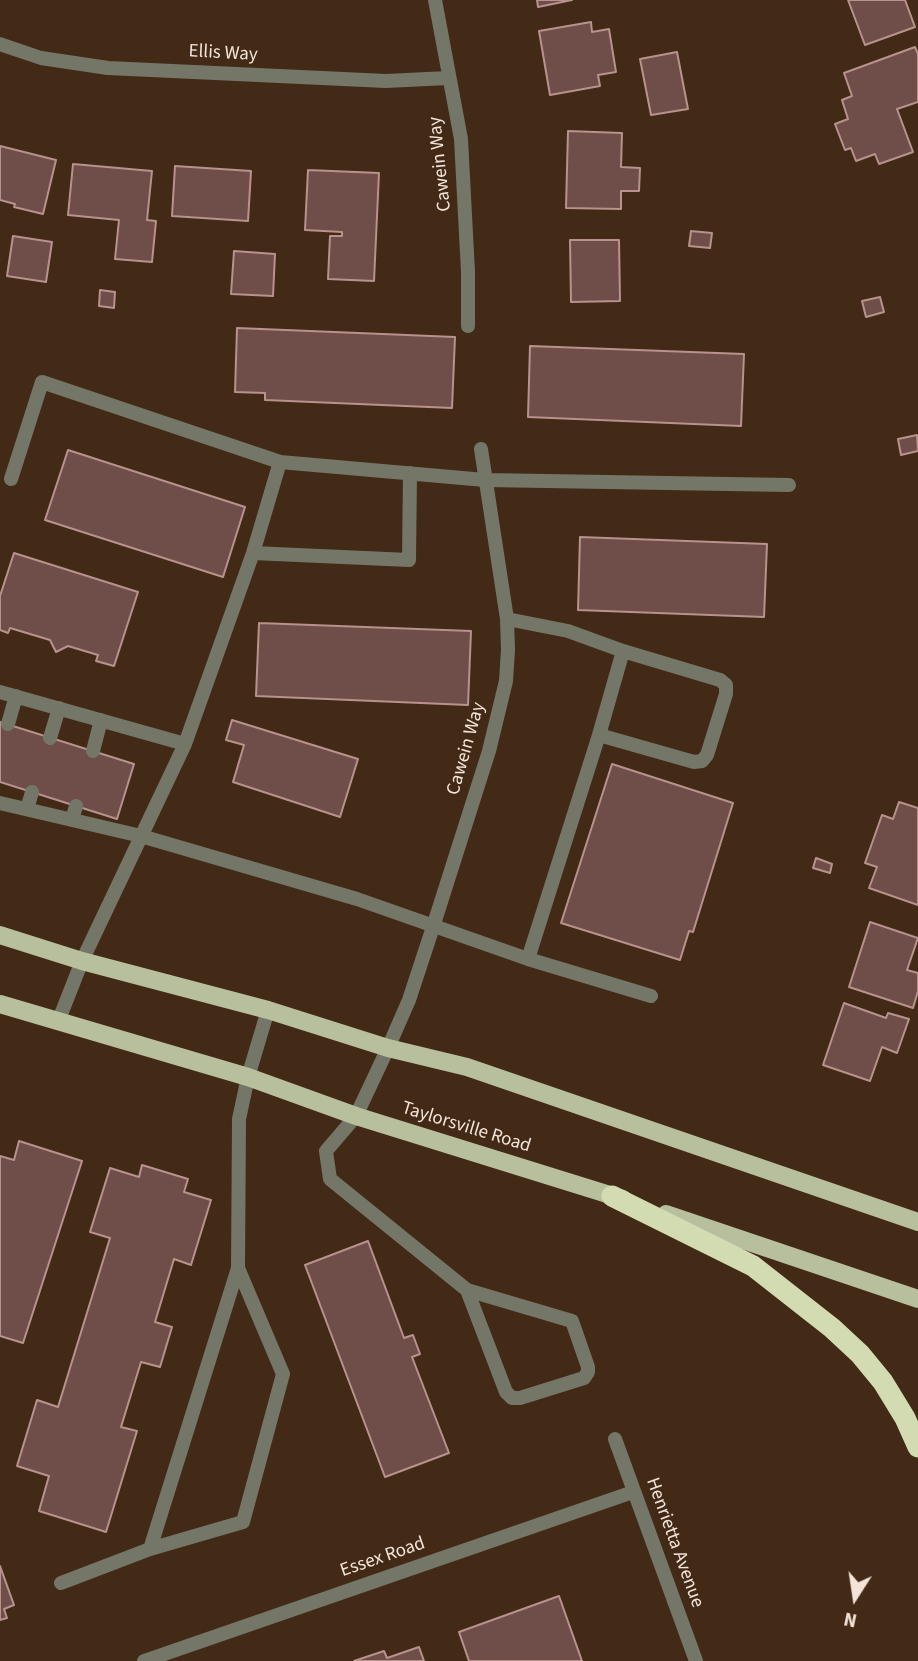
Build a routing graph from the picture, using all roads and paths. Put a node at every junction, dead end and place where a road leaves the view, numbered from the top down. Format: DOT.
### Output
graph roads {
  1 [pos="435,0"];
  2 [pos="0,44"];
  3 [pos="448,78"];
  4 [pos="468,326"];
  5 [pos="481,449"];
  6 [pos="280,462"];
  7 [pos="410,473"];
  8 [pos="11,479"];
  9 [pos="485,480"];
  10 [pos="789,485"];
  11 [pos="253,553"];
  12 [pos="507,619"];
  13 [pos="623,652"];
  14 [pos="0,692"];
  15 [pos="16,696"];
  16 [pos="59,708"];
  17 [pos="101,720"];
  18 [pos="8,724"];
  19 [pos="599,735"];
  20 [pos="50,738"];
  21 [pos="185,744"];
  22 [pos="93,751"];
  23 [pos="33,792"];
  24 [pos="0,803"];
  25 [pos="27,809"];
  26 [pos="141,836"];
  27 [pos="433,927"];
  28 [pos="0,935"];
  29 [pos="528,959"];
  30 [pos="82,961"];
  31 [pos="651,996"];
  32 [pos="0,1004"];
  33 [pos="268,1010"];
  34 [pos="58,1022"];
  35 [pos="388,1048"];
  36 [pos="248,1077"];
  37 [pos="356,1116"];
  38 [pos="612,1196"];
  39 [pos="918,1222"];
  40 [pos="238,1268"];
  41 [pos="467,1290"];
  42 [pos="918,1299"];
  43 [pos="615,1439"];
  44 [pos="918,1447"];
  45 [pos="634,1492"];
  46 [pos="150,1549"];
  47 [pos="61,1583"];
  48 [pos="144,1661"];
  49 [pos="696,1661"];
  1 -- 3 [label="street, Cawein Way"];
  2 -- 3 [label="street, Ellis Way"];
  3 -- 4 [label="street, Cawein Way"];
  5 -- 9 [label="street, Cawein Way"];
  6 -- 7 [label="street"];
  6 -- 8 [label="street"];
  6 -- 11 [label="street"];
  7 -- 9 [label="street"];
  7 -- 11 [label="street"];
  9 -- 10 [label="street"];
  9 -- 12 [label="street, Cawein Way"];
  11 -- 21 [label="street"];
  12 -- 13 [label="street"];
  12 -- 27 [label="street, Cawein Way"];
  13 -- 19 [label="street"];
  13 -- 19 [label="street"];
  14 -- 15 [label="street"];
  15 -- 16 [label="street"];
  15 -- 18 [label="street"];
  16 -- 17 [label="street"];
  16 -- 20 [label="street"];
  17 -- 21 [label="street"];
  17 -- 22 [label="street"];
  19 -- 29 [label="street"];
  21 -- 26 [label="street"];
  23 -- 25 [label="street"];
  24 -- 25 [label="street"];
  25 -- 26 [label="street"];
  26 -- 27 [label="street"];
  26 -- 30 [label="street"];
  27 -- 29 [label="street"];
  27 -- 35 [label="street, Cawein Way"];
  28 -- 30 [label="main road"];
  29 -- 31 [label="street"];
  30 -- 33 [label="main road"];
  30 -- 34 [label="street"];
  32 -- 34 [label="main road, Taylorsville Road"];
  33 -- 35 [label="main road"];
  33 -- 36 [label="street"];
  34 -- 36 [label="main road, Taylorsville Road"];
  35 -- 37 [label="street, Cawein Way"];
  35 -- 39 [label="main road"];
  36 -- 37 [label="main road, Taylorsville Road"];
  36 -- 40 [label="street"];
  37 -- 38 [label="main road, Taylorsville Road"];
  37 -- 41 [label="street, Cawein Way"];
  38 -- 42 [label="main road, Taylorsville Road"];
  38 -- 44 [label="highway"];
  40 -- 46 [label="street"];
  40 -- 46 [label="street"];
  41 -- 41 [label="street"];
  43 -- 45 [label="street, Henrietta Avenue"];
  45 -- 48 [label="street, Essex Road"];
  45 -- 49 [label="street, Henrietta Avenue"];
  46 -- 47 [label="street"];
}
